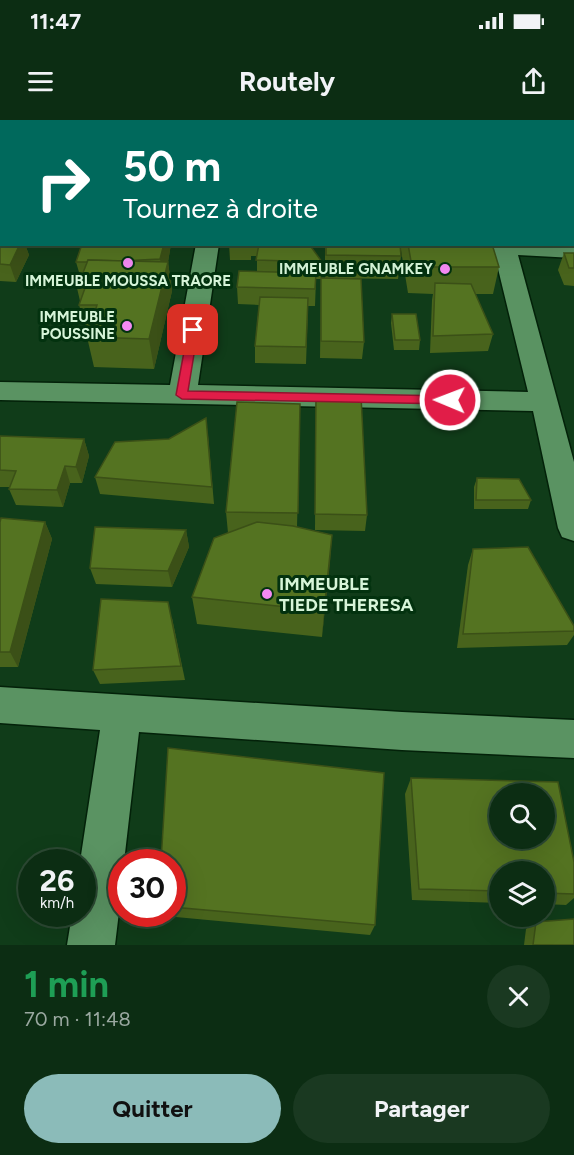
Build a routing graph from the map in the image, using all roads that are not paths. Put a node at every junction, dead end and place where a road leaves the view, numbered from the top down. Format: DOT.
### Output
graph roads {
  1 [pos="208,246"];
  2 [pos="503,246"];
  3 [pos="574,251"];
  4 [pos="0,391"];
  5 [pos="182,395"];
  6 [pos="545,402"];
  7 [pos="574,528"];
  8 [pos="0,705"];
  9 [pos="122,714"];
  10 [pos="574,738"];
  11 [pos="91,945"];
  1 -- 5 [label="street"];
  2 -- 3 [label="street"];
  2 -- 6 [label="street"];
  4 -- 5 [label="street"];
  5 -- 6 [label="street"];
  6 -- 7 [label="street"];
  8 -- 9 [label="street"];
  9 -- 10 [label="street"];
  9 -- 11 [label="street"];
}
